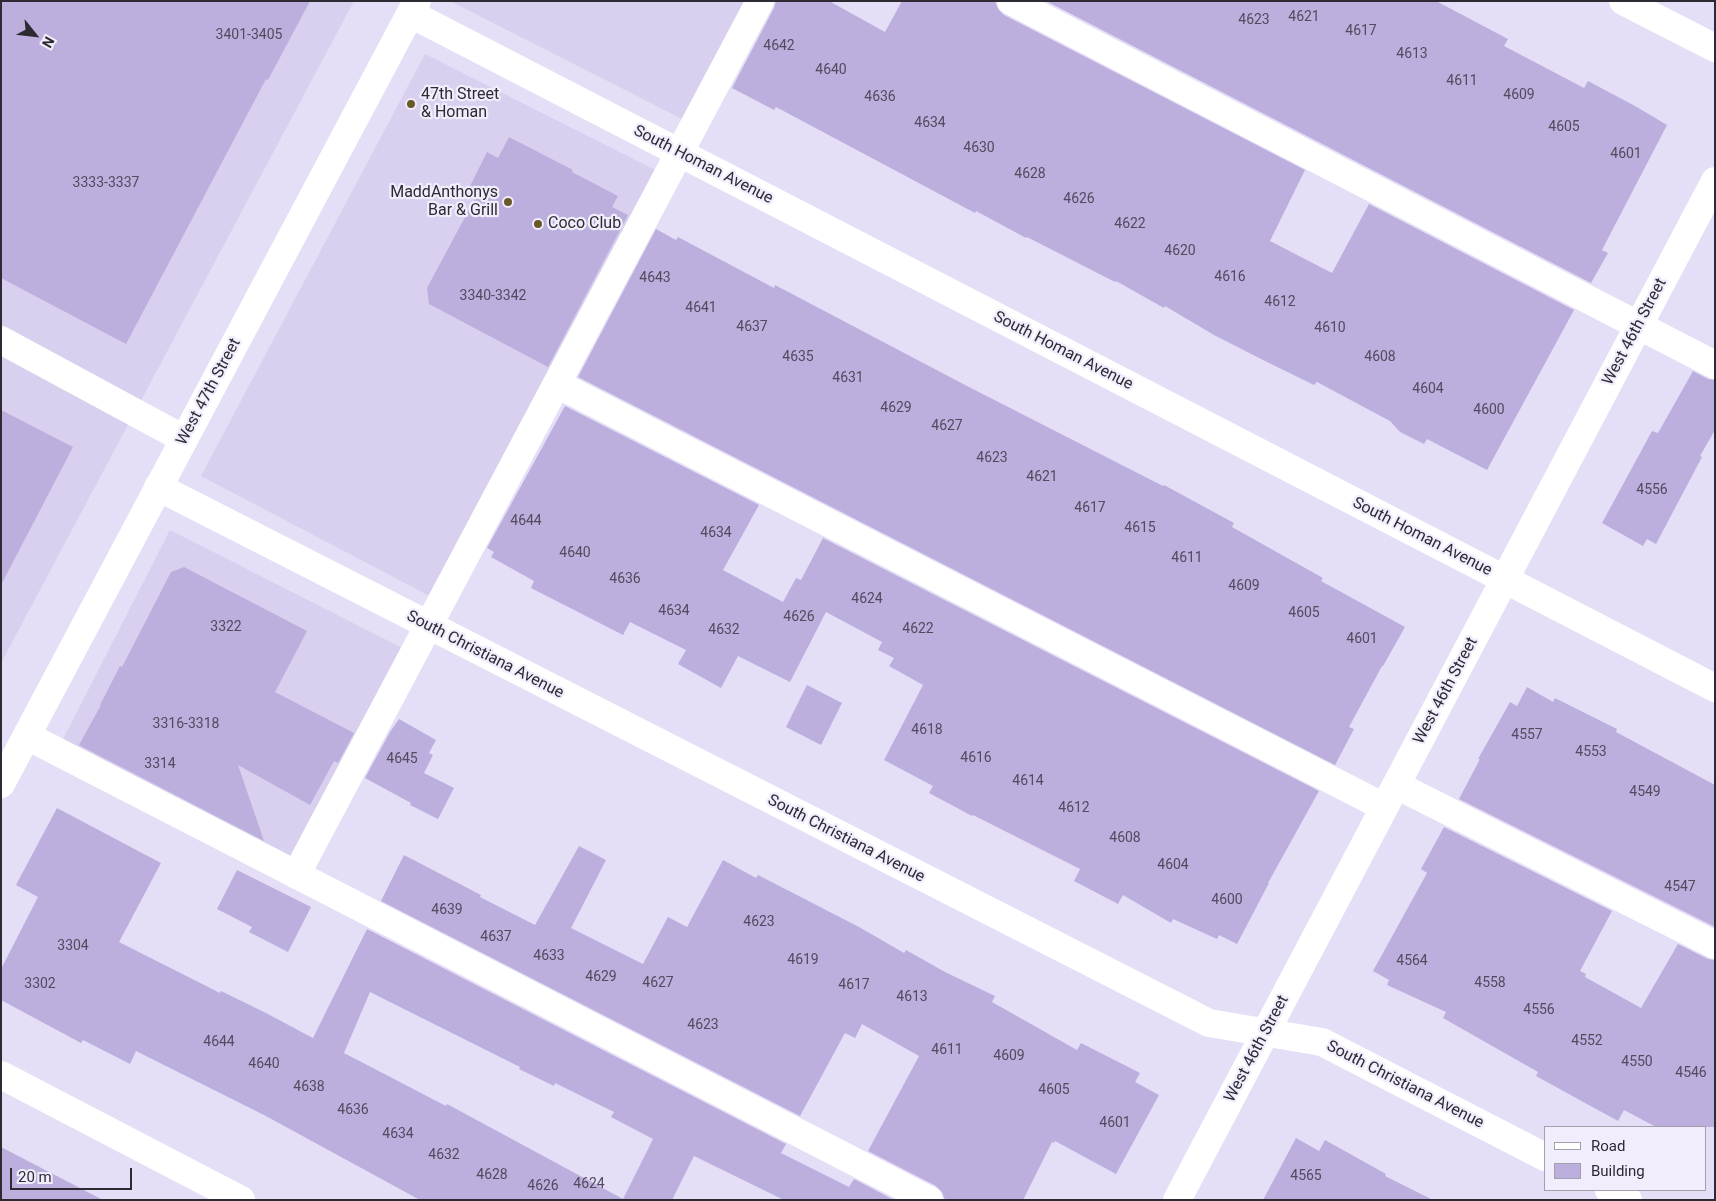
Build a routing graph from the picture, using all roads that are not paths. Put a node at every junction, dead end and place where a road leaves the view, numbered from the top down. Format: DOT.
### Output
graph roads {
  1 [pos="760,1"];
  2 [pos="1011,1"];
  3 [pos="1623,1"];
  4 [pos="414,8"];
  5 [pos="1715,48"];
  6 [pos="680,153"];
  7 [pos="1715,182"];
  8 [pos="1638,326"];
  9 [pos="1,340"];
  10 [pos="1715,365"];
  11 [pos="557,384"];
  12 [pos="184,439"];
  13 [pos="158,487"];
  14 [pos="1505,579"];
  15 [pos="428,626"];
  16 [pos="1715,688"];
  17 [pos="27,736"];
  18 [pos="1,784"];
  19 [pos="1390,796"];
  20 [pos="296,875"];
  21 [pos="1715,945"];
  22 [pos="1266,1032"];
  23 [pos="1,1075"];
  24 [pos="1544,1156"];
  25 [pos="1611,1191"];
  26 [pos="241,1200"];
  27 [pos="929,1200"];
  28 [pos="1177,1200"];
  29 [pos="1628,1200"];
  1 -- 6 [label="street"];
  2 -- 8 [label="street"];
  3 -- 5 [label="street"];
  4 -- 6 [label="street, South Homan Avenue"];
  4 -- 12 [label="street, West 47th Street"];
  6 -- 11 [label="street"];
  6 -- 14 [label="street, South Homan Avenue"];
  7 -- 8 [label="street, West 46th Street"];
  8 -- 10 [label="street"];
  8 -- 14 [label="street, West 46th Street"];
  9 -- 12 [label="street"];
  11 -- 15 [label="street"];
  11 -- 19 [label="street"];
  12 -- 13 [label="street, West 47th Street"];
  13 -- 15 [label="street, South Christiana Avenue"];
  13 -- 17 [label="street, West 47th Street"];
  14 -- 16 [label="street, South Homan Avenue"];
  14 -- 19 [label="street, West 46th Street"];
  15 -- 20 [label="street"];
  15 -- 22 [label="street, South Christiana Avenue"];
  17 -- 18 [label="street, West 47th Street"];
  17 -- 20 [label="street"];
  19 -- 21 [label="street"];
  19 -- 22 [label="street, West 46th Street"];
  20 -- 27 [label="street"];
  22 -- 24 [label="street, South Christiana Avenue"];
  22 -- 28 [label="street, West 46th Street"];
  23 -- 26 [label="street"];
  25 -- 29 [label="street"];
}
